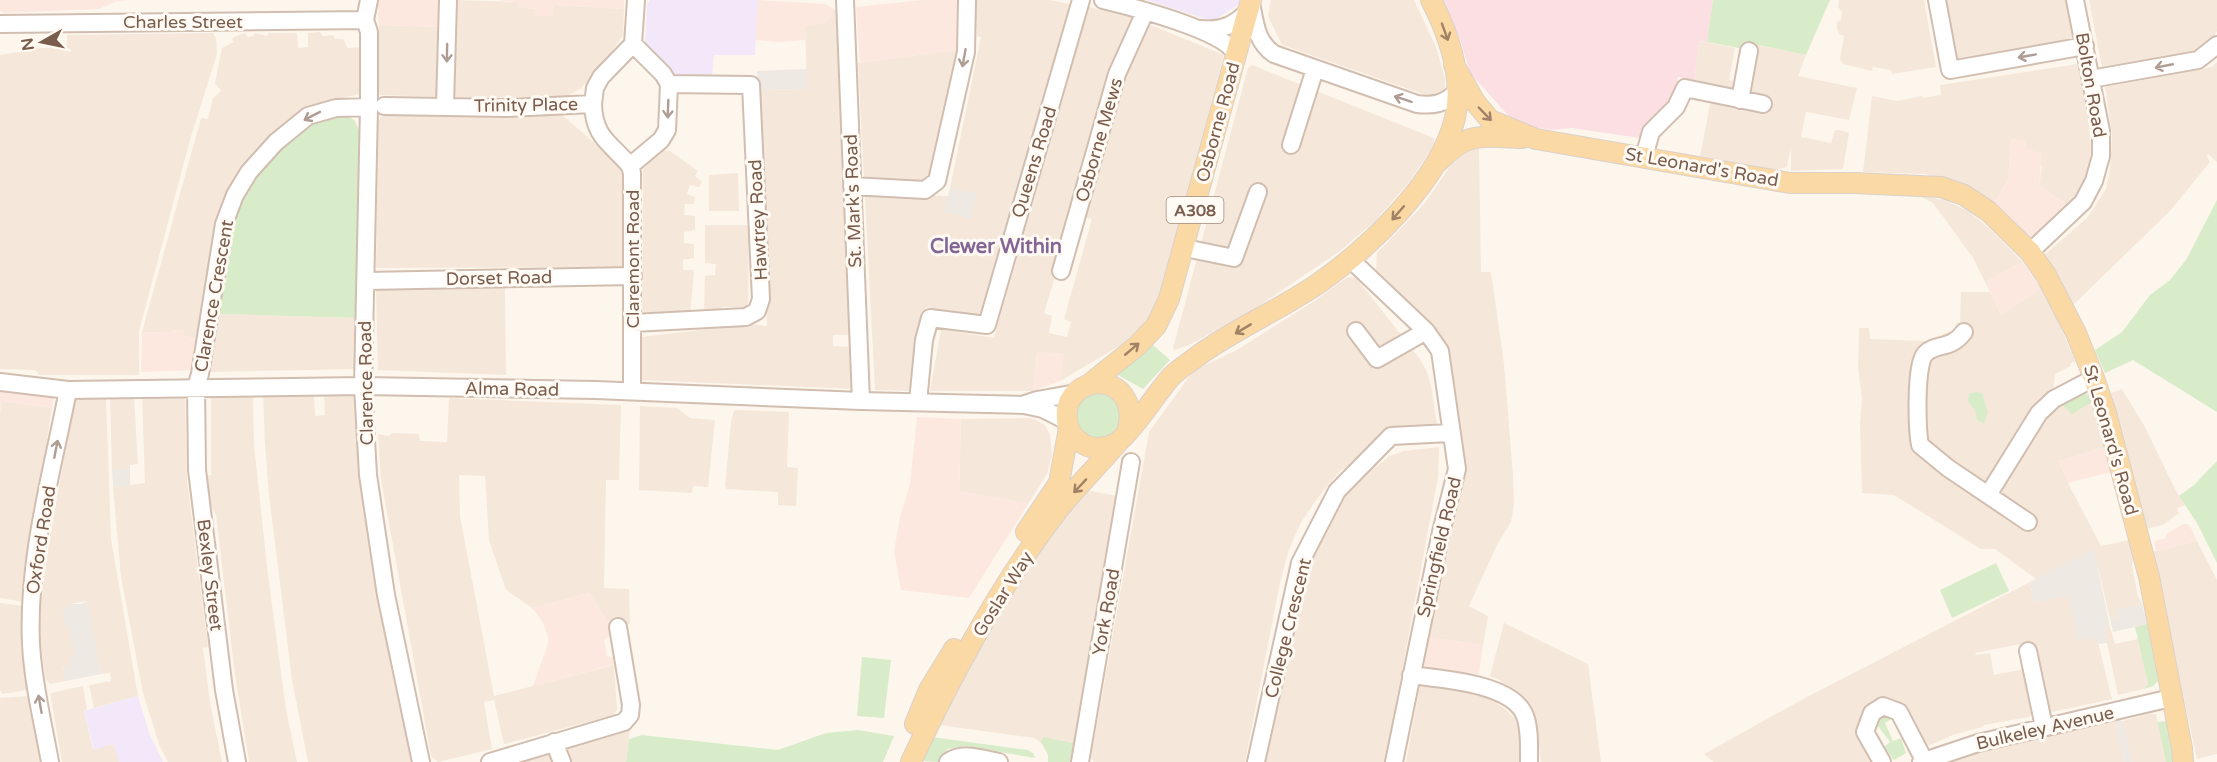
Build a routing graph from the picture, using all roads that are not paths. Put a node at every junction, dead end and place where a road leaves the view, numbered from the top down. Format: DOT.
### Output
graph roads {
  1 [pos="369,0"];
  2 [pos="448,0"];
  3 [pos="636,0"];
  4 [pos="845,0"];
  5 [pos="967,0"];
  6 [pos="1081,0"];
  7 [pos="1107,0"];
  8 [pos="1431,0"];
  9 [pos="1937,0"];
  10 [pos="2075,0"];
  11 [pos="1250,4"];
  12 [pos="1145,12"];
  13 [pos="365,20"];
  14 [pos="0,24"];
  15 [pos="1197,28"];
  16 [pos="633,44"];
  17 [pos="2217,45"];
  18 [pos="2085,46"];
  19 [pos="1749,51"];
  20 [pos="1236,54"];
  21 [pos="1454,65"];
  22 [pos="1315,69"];
  23 [pos="2091,80"];
  24 [pos="669,84"];
  25 [pos="1457,91"];
  26 [pos="1740,100"];
  27 [pos="593,104"];
  28 [pos="1763,105"];
  29 [pos="376,106"];
  30 [pos="445,106"];
  31 [pos="1536,139"];
  32 [pos="1291,145"];
  33 [pos="1644,157"];
  34 [pos="630,166"];
  35 [pos="1434,167"];
  36 [pos="852,186"];
  37 [pos="1258,192"];
  38 [pos="1185,248"];
  39 [pos="2030,252"];
  40 [pos="1350,259"];
  41 [pos="1061,271"];
  42 [pos="633,276"];
  43 [pos="366,281"];
  44 [pos="633,323"];
  45 [pos="1426,330"];
  46 [pos="1356,331"];
  47 [pos="1964,332"];
  48 [pos="2094,378"];
  49 [pos="0,382"];
  50 [pos="363,386"];
  51 [pos="196,387"];
  52 [pos="1081,389"];
  53 [pos="68,390"];
  54 [pos="632,392"];
  55 [pos="861,401"];
  56 [pos="918,402"];
  57 [pos="1024,405"];
  58 [pos="1068,424"];
  59 [pos="1450,433"];
  60 [pos="1123,437"];
  61 [pos="1131,462"];
  62 [pos="1988,495"];
  63 [pos="2028,522"];
  64 [pos="618,627"];
  65 [pos="2028,651"];
  66 [pos="1412,675"];
  67 [pos="2171,698"];
  68 [pos="2044,727"];
  69 [pos="554,742"];
  70 [pos="1922,761"];
  71 [pos="50,762"];
  72 [pos="237,762"];
  73 [pos="421,762"];
  74 [pos="490,762"];
  75 [pos="562,762"];
  76 [pos="898,762"];
  77 [pos="911,762"];
  78 [pos="948,762"];
  79 [pos="999,762"];
  80 [pos="1080,762"];
  81 [pos="1256,762"];
  82 [pos="1394,762"];
  83 [pos="1529,762"];
  84 [pos="1882,762"];
  85 [pos="2183,762"];
  1 -- 13 [label="street, Clarence Road"];
  2 -- 30 [label="street, one-way"];
  3 -- 16 [label="street"];
  4 -- 36 [label="street, St. Mark's Road"];
  5 -- 36 [label="street, one-way"];
  6 -- 56 [label="street, Queens Road"];
  7 -- 12 [label="street"];
  8 -- 21 [label="main road, one-way"];
  18 -- 9 [label="street, one-way"];
  10 -- 18 [label="street, Bolton Road"];
  11 -- 15 [label="street"];
  11 -- 20 [label="main road, Osborne Road / A308"];
  11 -- 22 [label="street"];
  12 -- 15 [label="street"];
  12 -- 41 [label="street, Osborne Mews"];
  13 -- 14 [label="street, Charles Street"];
  13 -- 29 [label="street, Clarence Road"];
  15 -- 20 [label="street"];
  16 -- 24 [label="street"];
  16 -- 27 [label="street, Trinity Place"];
  17 -- 23 [label="street, one-way"];
  18 -- 23 [label="street, Bolton Road"];
  19 -- 26 [label="street"];
  20 -- 38 [label="main road, Osborne Road / A308"];
  21 -- 25 [label="main road"];
  21 -- 31 [label="main road, St Leonard's Road, one-way"];
  25 -- 22 [label="street, one-way"];
  22 -- 32 [label="street"];
  23 -- 39 [label="street, Bolton Road"];
  24 -- 34 [label="street, one-way"];
  24 -- 44 [label="street, Hawtrey Road"];
  25 -- 35 [label="main road"];
  26 -- 28 [label="street"];
  26 -- 33 [label="street"];
  27 -- 30 [label="street, Trinity Place"];
  27 -- 34 [label="street, Claremont Road"];
  29 -- 30 [label="street, Trinity Place"];
  29 -- 43 [label="street, Clarence Road"];
  29 -- 51 [label="street, Clarence Crescent, one-way"];
  31 -- 33 [label="main road, St Leonard's Road"];
  31 -- 35 [label="main road, St Leonard's Road"];
  33 -- 39 [label="main road, St Leonard's Road"];
  34 -- 42 [label="street, Claremont Road"];
  35 -- 40 [label="main road, Goslar Way, one-way"];
  36 -- 55 [label="street, St. Mark's Road"];
  37 -- 38 [label="street"];
  52 -- 38 [label="main road, Osborne Road / A308, one-way"];
  39 -- 48 [label="main road, St Leonard's Road"];
  40 -- 45 [label="street, Springfield Road"];
  40 -- 60 [label="main road, Goslar Way, one-way"];
  42 -- 43 [label="street, Dorset Road"];
  42 -- 44 [label="street, Claremont Road"];
  43 -- 50 [label="street, Clarence Road"];
  44 -- 54 [label="street, Claremont Road"];
  45 -- 46 [label="street"];
  45 -- 59 [label="street, Springfield Road"];
  47 -- 62 [label="street"];
  48 -- 62 [label="street"];
  48 -- 67 [label="main road, St Leonard's Road"];
  49 -- 53 [label="street, Alma Road"];
  50 -- 51 [label="street, Alma Road"];
  50 -- 54 [label="street, Alma Road"];
  50 -- 73 [label="street, Clarence Road"];
  51 -- 53 [label="street, Alma Road"];
  51 -- 72 [label="street, Bexley Street"];
  52 -- 57 [label="street, Alma Road"];
  52 -- 58 [label="main road"];
  52 -- 60 [label="main road"];
  71 -- 53 [label="street, Oxford Road, one-way"];
  54 -- 55 [label="street, Alma Road"];
  55 -- 56 [label="street, Alma Road"];
  56 -- 57 [label="street, Alma Road"];
  57 -- 58 [label="street, Alma Road"];
  58 -- 60 [label="main road"];
  58 -- 76 [label="main road, Goslar Way"];
  59 -- 66 [label="street, Springfield Road"];
  59 -- 81 [label="street, College Crescent"];
  60 -- 77 [label="main road, Goslar Way, one-way"];
  61 -- 80 [label="street, York Road"];
  62 -- 63 [label="street"];
  64 -- 69 [label="street"];
  65 -- 68 [label="street"];
  66 -- 82 [label="street, Springfield Road"];
  66 -- 83 [label="street"];
  67 -- 68 [label="street, Bulkeley Avenue"];
  67 -- 85 [label="main road, St Leonard's Road"];
  68 -- 70 [label="street, Bulkeley Avenue"];
  69 -- 74 [label="street"];
  69 -- 75 [label="street"];
  70 -- 84 [label="street"];
  78 -- 79 [label="street"];
}
